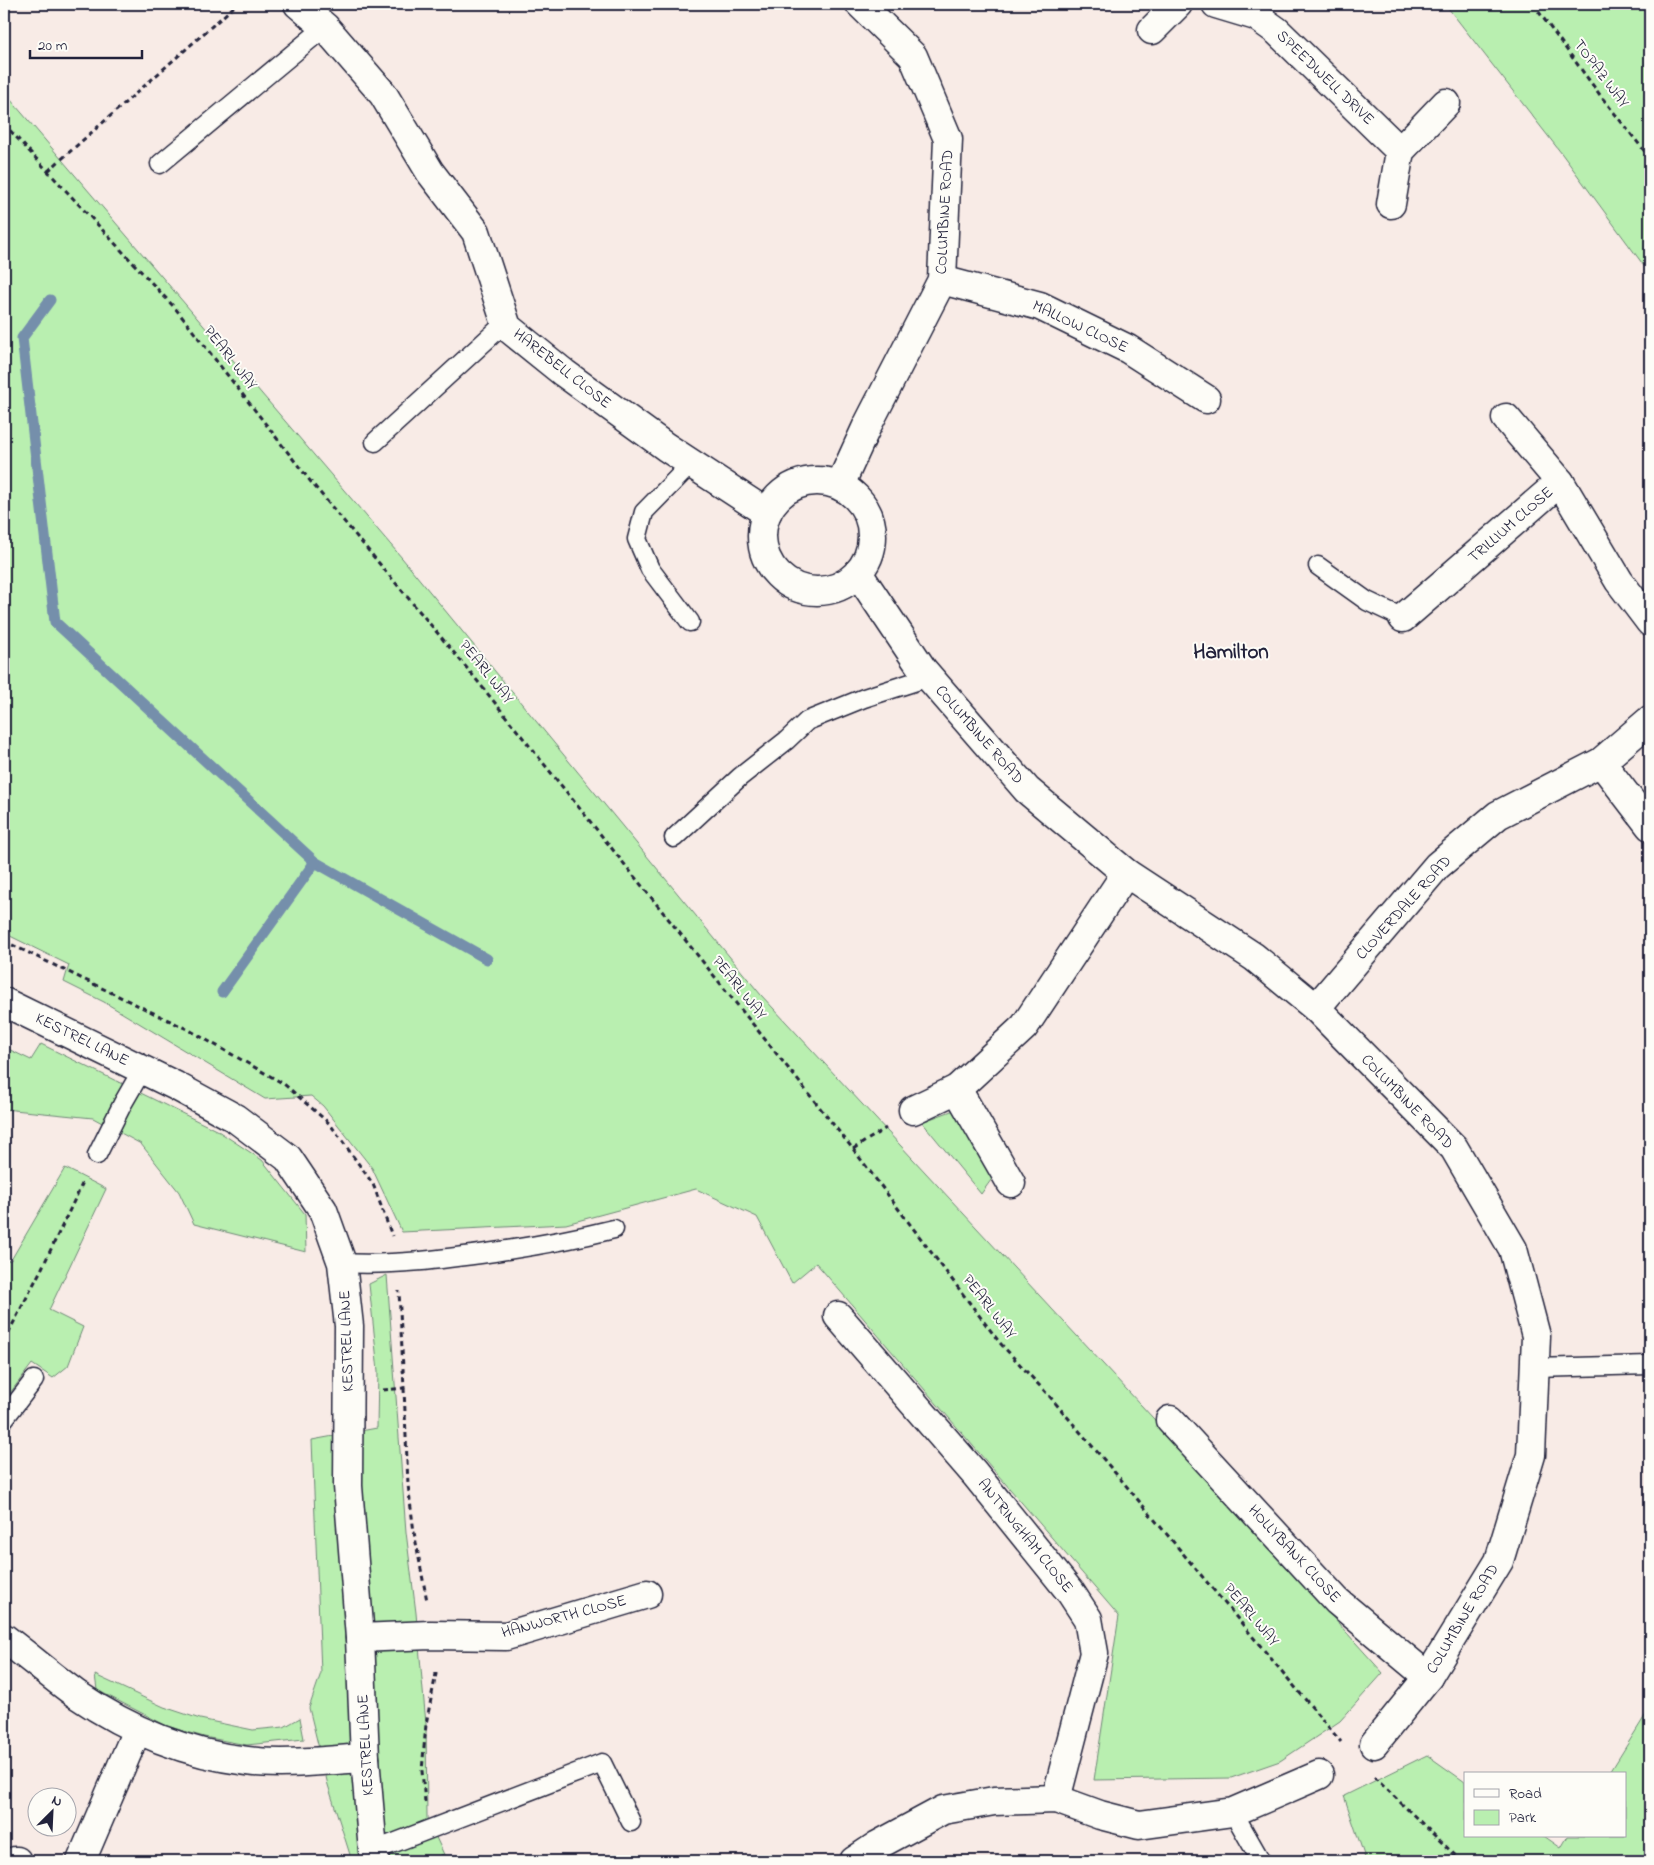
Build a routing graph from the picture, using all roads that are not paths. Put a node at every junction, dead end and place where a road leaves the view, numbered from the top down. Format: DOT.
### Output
graph roads {
  1 [pos="298,4"];
  2 [pos="860,4"];
  3 [pos="1178,4"];
  4 [pos="1216,4"];
  5 [pos="325,27"];
  6 [pos="1152,30"];
  7 [pos="1446,102"];
  8 [pos="1400,151"];
  9 [pos="160,164"];
  10 [pos="1391,204"];
  11 [pos="942,280"];
  12 [pos="505,323"];
  13 [pos="1206,399"];
  14 [pos="1506,418"];
  15 [pos="374,442"];
  16 [pos="691,464"];
  17 [pos="1560,482"];
  18 [pos="840,485"];
  19 [pos="766,513"];
  20 [pos="1318,566"];
  21 [pos="858,573"];
  22 [pos="1403,618"];
  23 [pos="690,622"];
  24 [pos="1650,622"];
  25 [pos="930,677"];
  26 [pos="1650,720"];
  27 [pos="1601,762"];
  28 [pos="1650,826"];
  29 [pos="674,838"];
  30 [pos="1126,873"];
  31 [pos="4,1002"];
  32 [pos="1316,1008"];
  33 [pos="142,1070"];
  34 [pos="957,1089"];
  35 [pos="913,1110"];
  36 [pos="97,1155"];
  37 [pos="1011,1183"];
  38 [pos="614,1229"];
  39 [pos="342,1263"];
  40 [pos="838,1316"];
  41 [pos="1650,1365"];
  42 [pos="1535,1368"];
  43 [pos="34,1380"];
  44 [pos="4,1419"];
  45 [pos="1170,1420"];
  46 [pos="647,1594"];
  47 [pos="4,1638"];
  48 [pos="360,1638"];
  49 [pos="1428,1677"];
  50 [pos="137,1730"];
  51 [pos="1374,1744"];
  52 [pos="365,1758"];
  53 [pos="1319,1775"];
  54 [pos="1056,1799"];
  55 [pos="1233,1812"];
  56 [pos="631,1822"];
  57 [pos="375,1856"];
  58 [pos="81,1861"];
  59 [pos="854,1861"];
  60 [pos="1261,1861"];
  1 -- 5 [label="street, HAREBELL CLOSE"];
  2 -- 11 [label="street, COLUMBINE ROAD"];
  3 -- 6 [label="street"];
  4 -- 8 [label="street, SPEEDWELL DRIVE"];
  5 -- 9 [label="lane"];
  5 -- 12 [label="street, HAREBELL CLOSE"];
  7 -- 8 [label="street"];
  8 -- 10 [label="street"];
  11 -- 13 [label="street, MALLOW CLOSE"];
  11 -- 18 [label="street, COLUMBINE ROAD"];
  12 -- 15 [label="lane"];
  12 -- 16 [label="street, HAREBELL CLOSE"];
  14 -- 17 [label="street"];
  16 -- 19 [label="street, HAREBELL CLOSE"];
  16 -- 23 [label="lane"];
  17 -- 22 [label="street, TRILLIUM CLOSE"];
  17 -- 24 [label="street, TRILLIUM CLOSE"];
  18 -- 19 [label="street"];
  18 -- 21 [label="street"];
  19 -- 21 [label="street"];
  20 -- 22 [label="lane"];
  21 -- 25 [label="street, COLUMBINE ROAD"];
  25 -- 29 [label="lane"];
  25 -- 30 [label="street, COLUMBINE ROAD"];
  26 -- 27 [label="street, CLOVERDALE ROAD"];
  27 -- 28 [label="street"];
  27 -- 32 [label="street, CLOVERDALE ROAD"];
  30 -- 32 [label="street, COLUMBINE ROAD"];
  30 -- 34 [label="street"];
  31 -- 33 [label="street, KESTREL LANE"];
  32 -- 42 [label="street, COLUMBINE ROAD"];
  33 -- 36 [label="lane"];
  33 -- 39 [label="street, KESTREL LANE"];
  34 -- 35 [label="street"];
  34 -- 37 [label="street"];
  38 -- 39 [label="lane"];
  39 -- 48 [label="street, KESTREL LANE"];
  40 -- 54 [label="street, ANTRINGHAM CLOSE"];
  41 -- 42 [label="lane"];
  42 -- 49 [label="street, COLUMBINE ROAD"];
  43 -- 44 [label="lane"];
  45 -- 49 [label="street, HOLLYBANK CLOSE"];
  46 -- 48 [label="street, HANWORTH CLOSE"];
  47 -- 50 [label="street"];
  48 -- 52 [label="street, KESTREL LANE"];
  49 -- 51 [label="street, COLUMBINE ROAD"];
  50 -- 52 [label="street"];
  50 -- 58 [label="street"];
  52 -- 57 [label="street, KESTREL LANE"];
  53 -- 55 [label="street"];
  54 -- 55 [label="street"];
  54 -- 59 [label="street"];
  55 -- 60 [label="lane"];
  56 -- 57 [label="lane"];
}
